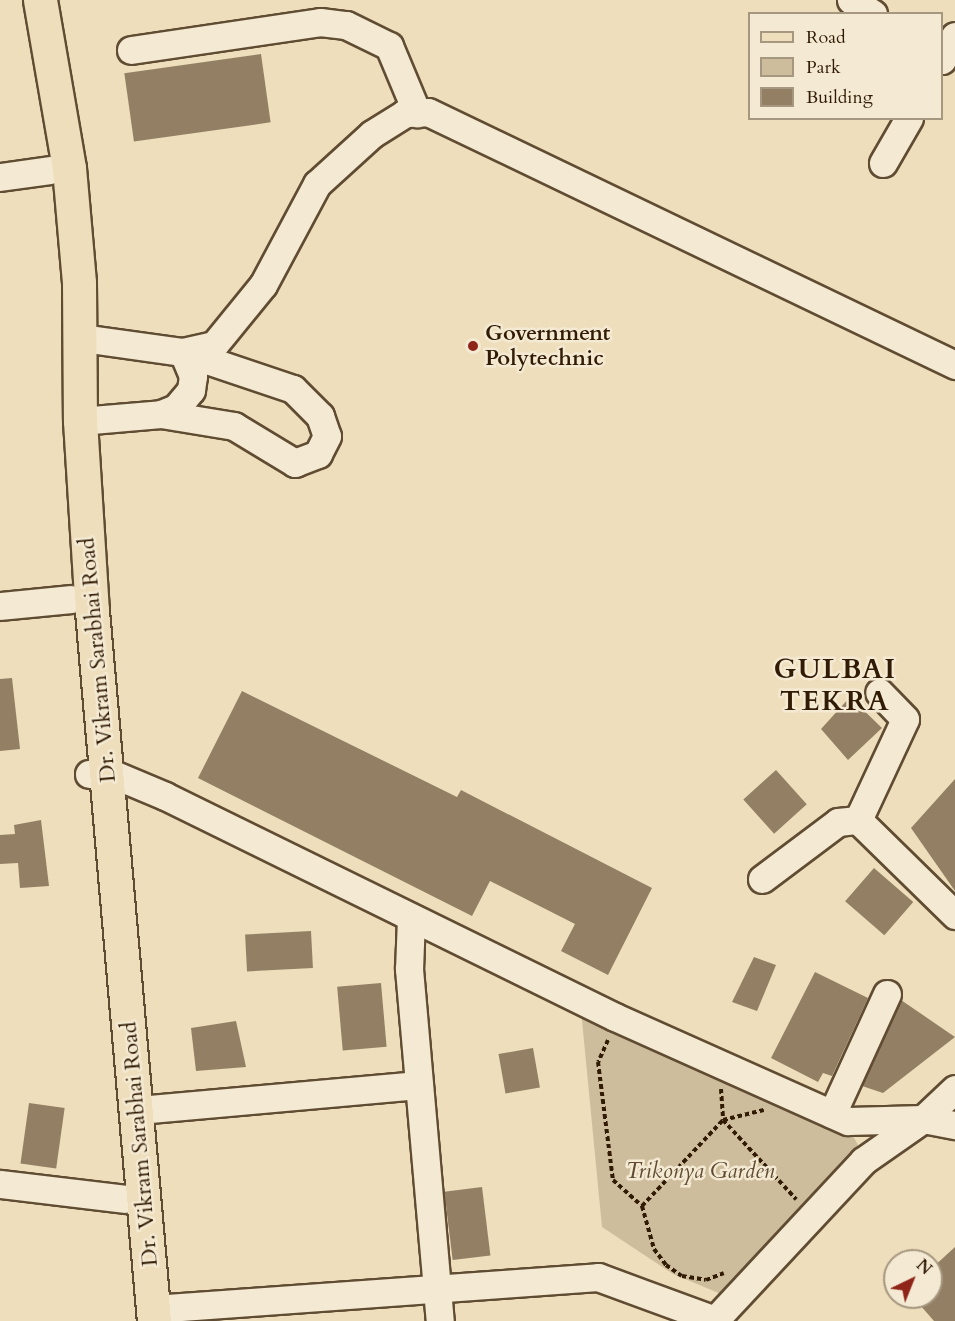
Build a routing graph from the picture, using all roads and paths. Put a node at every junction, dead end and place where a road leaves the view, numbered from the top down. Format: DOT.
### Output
graph roads {
  1 [pos="20,0"];
  2 [pos="40,0"];
  3 [pos="850,0"];
  4 [pos="317,11"];
  5 [pos="870,12"];
  6 [pos="955,36"];
  7 [pos="131,50"];
  8 [pos="943,58"];
  9 [pos="417,113"];
  10 [pos="908,120"];
  11 [pos="883,163"];
  12 [pos="50,170"];
  13 [pos="0,177"];
  14 [pos="82,338"];
  15 [pos="183,352"];
  16 [pos="955,365"];
  17 [pos="160,414"];
  18 [pos="80,421"];
  19 [pos="72,599"];
  20 [pos="0,606"];
  21 [pos="879,692"];
  22 [pos="99,773"];
  23 [pos="858,820"];
  24 [pos="762,879"];
  25 [pos="955,915"];
  26 [pos="411,918"];
  27 [pos="887,994"];
  28 [pos="617,1039"];
  29 [pos="718,1081"];
  30 [pos="419,1085"];
  31 [pos="955,1089"];
  32 [pos="773,1108"];
  33 [pos="138,1110"];
  34 [pos="832,1114"];
  35 [pos="923,1119"];
  36 [pos="723,1120"];
  37 [pos="955,1125"];
  38 [pos="0,1184"];
  39 [pos="804,1191"];
  40 [pos="797,1198"];
  41 [pos="125,1199"];
  42 [pos="791,1203"];
  43 [pos="806,1204"];
  44 [pos="642,1206"];
  45 [pos="731,1270"];
  46 [pos="436,1290"];
  47 [pos="147,1317"];
  48 [pos="440,1321"];
  49 [pos="714,1321"];
  1 -- 12 [label="main road, Dr. Vikram Sarabhai Road"];
  2 -- 14 [label="main road, Dr. Vikram Sarabhai Road"];
  3 -- 5 [label="street"];
  4 -- 7 [label="street"];
  4 -- 9 [label="street"];
  6 -- 8 [label="street"];
  9 -- 15 [label="street"];
  9 -- 16 [label="street"];
  10 -- 11 [label="street"];
  12 -- 13 [label="street"];
  12 -- 19 [label="main road, Dr. Vikram Sarabhai Road"];
  14 -- 15 [label="street"];
  14 -- 18 [label="main road, Dr. Vikram Sarabhai Road"];
  15 -- 17 [label="street"];
  15 -- 17 [label="street"];
  17 -- 18 [label="street"];
  18 -- 22 [label="main road, Dr. Vikram Sarabhai Road"];
  19 -- 20 [label="street"];
  19 -- 22 [label="main road, Dr. Vikram Sarabhai Road"];
  21 -- 23 [label="street"];
  22 -- 26 [label="street"];
  22 -- 33 [label="main road, Dr. Vikram Sarabhai Road"];
  22 -- 41 [label="main road, Dr. Vikram Sarabhai Road"];
  23 -- 24 [label="street"];
  23 -- 25 [label="street"];
  26 -- 30 [label="street"];
  26 -- 34 [label="street"];
  27 -- 34 [label="street"];
  28 -- 44 [label="path"];
  29 -- 36 [label="path"];
  30 -- 33 [label="street"];
  30 -- 46 [label="street"];
  31 -- 35 [label="street"];
  32 -- 36 [label="path"];
  33 -- 47 [label="main road, Dr. Vikram Sarabhai Road"];
  34 -- 35 [label="street"];
  35 -- 37 [label="street"];
  35 -- 49 [label="street"];
  36 -- 40 [label="path"];
  36 -- 44 [label="path"];
  38 -- 41 [label="street"];
  39 -- 40 [label="path"];
  40 -- 42 [label="path"];
  40 -- 43 [label="path"];
  41 -- 47 [label="main road, Dr. Vikram Sarabhai Road"];
  44 -- 45 [label="path"];
  46 -- 47 [label="street"];
  46 -- 48 [label="street"];
  46 -- 49 [label="street"];
}
